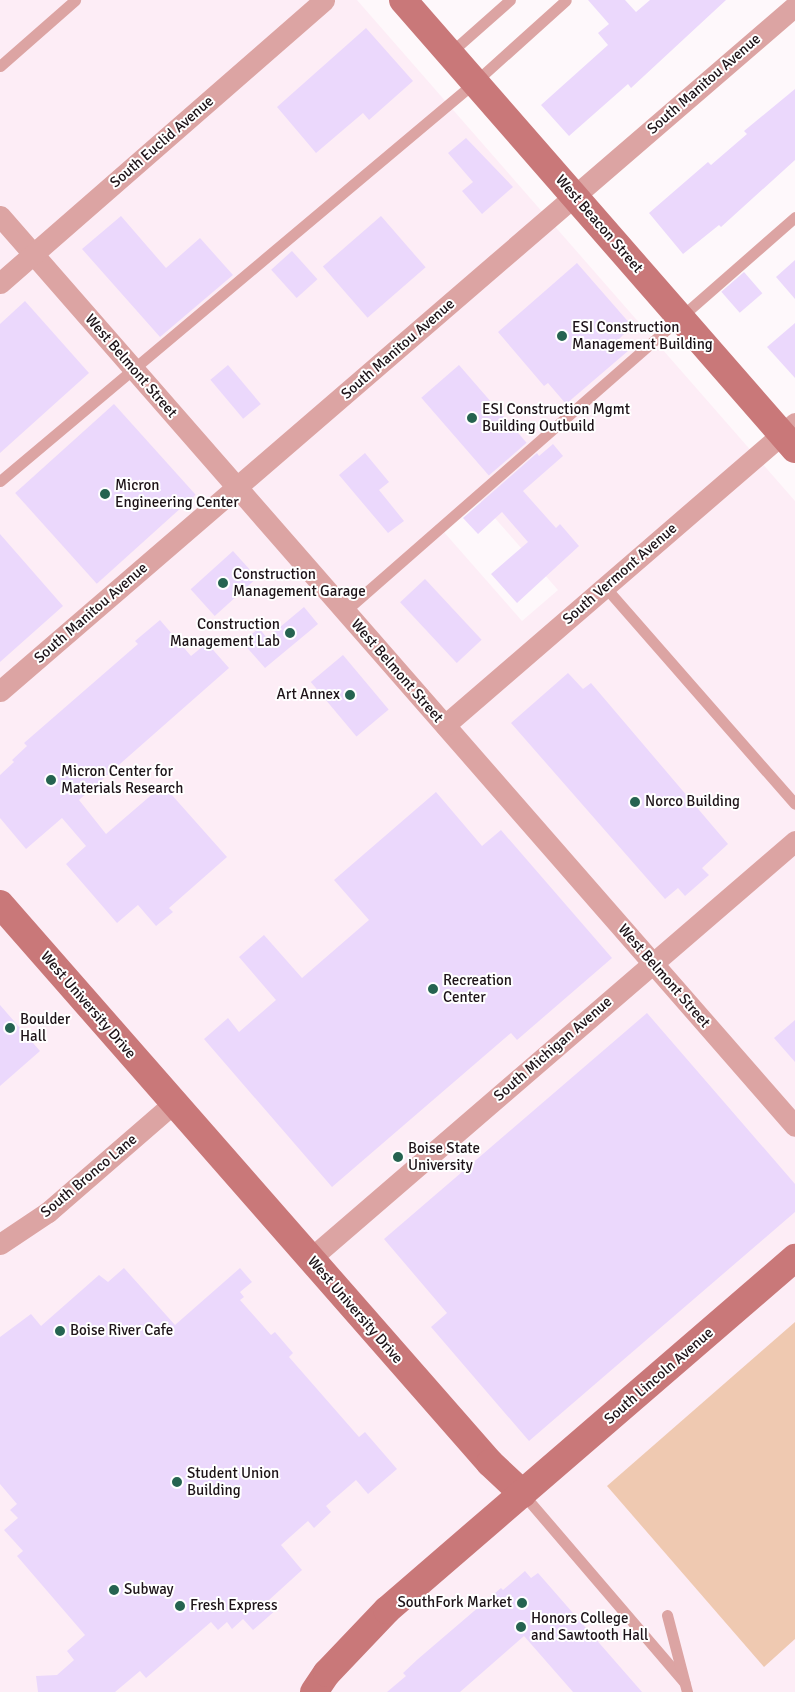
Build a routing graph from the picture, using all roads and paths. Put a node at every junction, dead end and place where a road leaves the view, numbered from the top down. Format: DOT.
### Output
graph roads {
  1 [pos="75,0"];
  2 [pos="324,0"];
  3 [pos="403,0"];
  4 [pos="510,0"];
  5 [pos="566,0"];
  6 [pos="795,6"];
  7 [pos="450,53"];
  8 [pos="0,66"];
  9 [pos="475,82"];
  10 [pos="575,196"];
  11 [pos="0,216"];
  12 [pos="795,217"];
  13 [pos="34,254"];
  14 [pos="0,283"];
  15 [pos="680,317"];
  16 [pos="133,368"];
  17 [pos="791,435"];
  18 [pos="0,481"];
  19 [pos="237,487"];
  20 [pos="605,587"];
  21 [pos="345,611"];
  22 [pos="0,691"];
  23 [pos="445,725"];
  24 [pos="795,804"];
  25 [pos="795,840"];
  26 [pos="0,904"];
  27 [pos="653,963"];
  28 [pos="174,1103"];
  29 [pos="795,1126"];
  30 [pos="0,1244"];
  31 [pos="311,1258"];
  32 [pos="795,1258"];
  33 [pos="523,1494"];
  34 [pos="667,1615"];
  35 [pos="686,1687"];
  36 [pos="314,1692"];
  1 -- 8 [label="lane"];
  2 -- 13 [label="street, South Euclid Avenue"];
  3 -- 7 [label="street, West Beacon Street"];
  4 -- 7 [label="lane"];
  5 -- 9 [label="lane"];
  6 -- 10 [label="street, South Manitou Avenue"];
  7 -- 9 [label="street, West Beacon Street"];
  9 -- 10 [label="street, West Beacon Street"];
  9 -- 16 [label="lane"];
  10 -- 15 [label="street, West Beacon Street"];
  10 -- 19 [label="street, South Manitou Avenue"];
  11 -- 13 [label="street, West Belmont Street"];
  12 -- 15 [label="lane"];
  13 -- 14 [label="street, South Euclid Avenue"];
  13 -- 16 [label="street, West Belmont Street"];
  15 -- 17 [label="street, West Beacon Street"];
  15 -- 21 [label="lane"];
  16 -- 18 [label="lane"];
  16 -- 19 [label="street, West Belmont Street"];
  17 -- 20 [label="street, South Vermont Avenue"];
  19 -- 21 [label="street, West Belmont Street"];
  19 -- 22 [label="street, South Manitou Avenue"];
  20 -- 23 [label="street, South Vermont Avenue"];
  20 -- 24 [label="lane"];
  21 -- 23 [label="street, West Belmont Street"];
  23 -- 27 [label="street, West Belmont Street"];
  25 -- 27 [label="street, South Michigan Avenue"];
  26 -- 28 [label="street, West University Drive"];
  27 -- 29 [label="street, West Belmont Street"];
  27 -- 31 [label="street, South Michigan Avenue"];
  28 -- 30 [label="street, South Bronco Lane"];
  28 -- 31 [label="street, West University Drive"];
  31 -- 33 [label="street, West University Drive"];
  32 -- 33 [label="street, South Lincoln Avenue"];
  33 -- 35 [label="lane"];
  33 -- 36 [label="street"];
  34 -- 35 [label="lane"];
}
